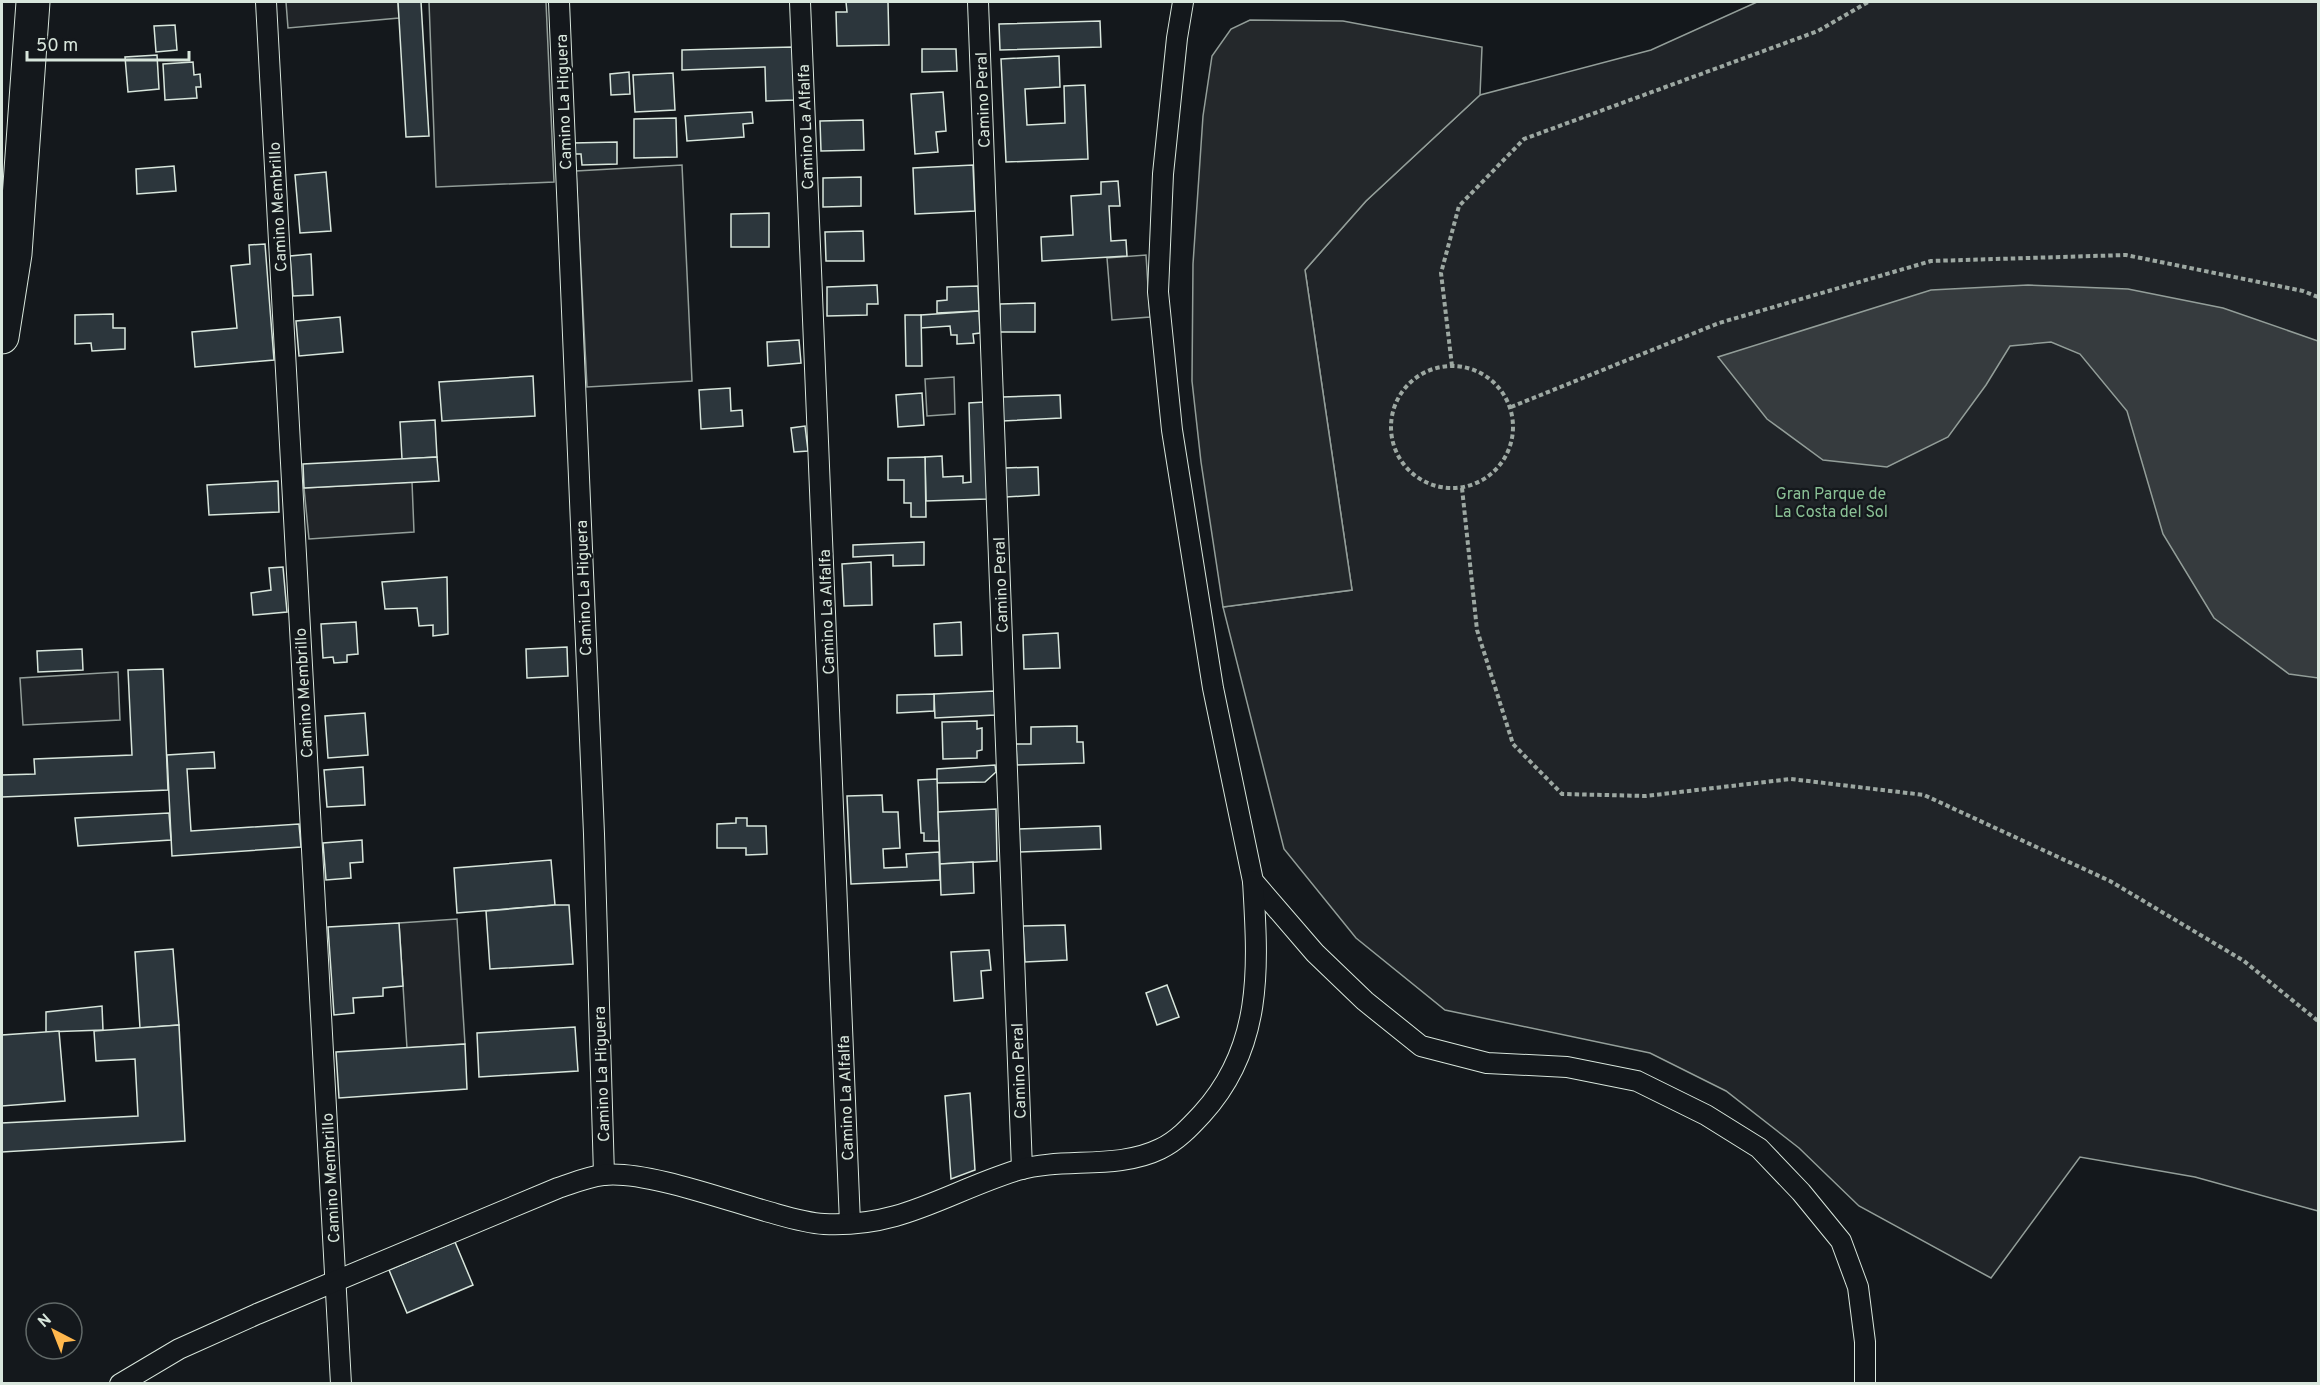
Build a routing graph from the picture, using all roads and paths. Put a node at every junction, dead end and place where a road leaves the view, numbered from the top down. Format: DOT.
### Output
graph roads {
  1 [pos="33,2"];
  2 [pos="266,2"];
  3 [pos="558,2"];
  4 [pos="800,2"];
  5 [pos="978,2"];
  6 [pos="1183,2"];
  7 [pos="1868,2"];
  8 [pos="2319,297"];
  9 [pos="2,337"];
  10 [pos="1452,366"];
  11 [pos="1510,407"];
  12 [pos="1462,488"];
  13 [pos="1253,881"];
  14 [pos="2319,1021"];
  15 [pos="1022,1169"];
  16 [pos="604,1175"];
  17 [pos="850,1223"];
  18 [pos="335,1282"];
  19 [pos="120,1383"];
  20 [pos="342,1383"];
  21 [pos="1865,1383"];
  1 -- 9 [label="highway"];
  2 -- 18 [label="street, Camino Membrillo"];
  3 -- 16 [label="street, Camino La Higuera"];
  4 -- 17 [label="street, Camino La Alfalfa"];
  5 -- 15 [label="street, Camino Peral"];
  6 -- 13 [label="street"];
  7 -- 10 [label="path"];
  8 -- 11 [label="path"];
  10 -- 11 [label="path"];
  10 -- 12 [label="path"];
  11 -- 12 [label="path"];
  12 -- 14 [label="path"];
  13 -- 15 [label="street"];
  13 -- 21 [label="street"];
  15 -- 17 [label="street"];
  16 -- 17 [label="street"];
  16 -- 18 [label="street"];
  18 -- 19 [label="street"];
  18 -- 20 [label="street, Camino Membrillo"];
}
